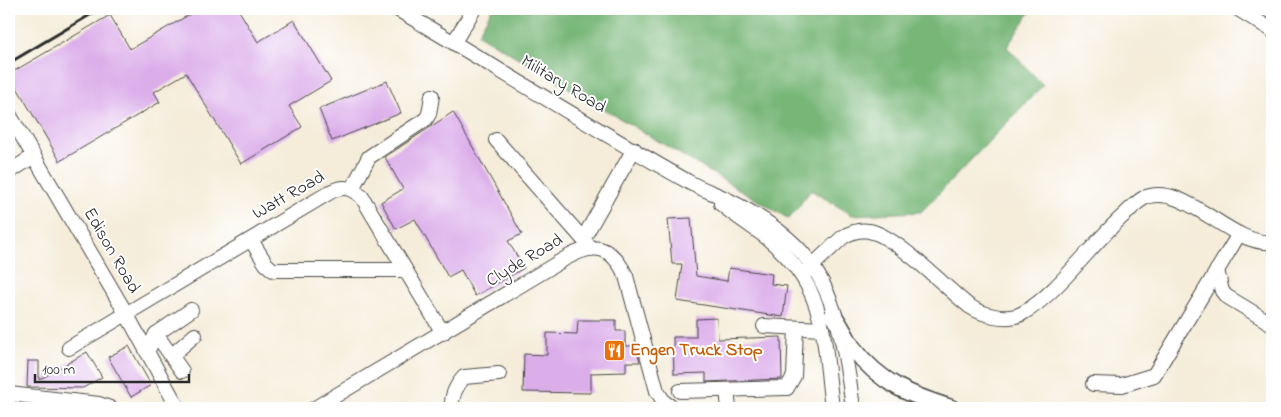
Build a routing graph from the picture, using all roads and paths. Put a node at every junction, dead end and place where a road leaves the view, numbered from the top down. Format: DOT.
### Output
graph roads {
  1 [pos="398,9"];
  2 [pos="474,9"];
  3 [pos="1238,9"];
  4 [pos="1272,30"];
  5 [pos="454,42"];
  6 [pos="432,96"];
  7 [pos="9,114"];
  8 [pos="496,140"];
  9 [pos="634,150"];
  10 [pos="34,156"];
  11 [pos="9,172"];
  12 [pos="352,189"];
  13 [pos="710,192"];
  14 [pos="1239,234"];
  15 [pos="252,240"];
  16 [pos="1272,242"];
  17 [pos="586,243"];
  18 [pos="812,264"];
  19 [pos="406,270"];
  20 [pos="1217,270"];
  21 [pos="802,275"];
  22 [pos="191,310"];
  23 [pos="126,315"];
  24 [pos="833,315"];
  25 [pos="1272,324"];
  26 [pos="764,326"];
  27 [pos="796,328"];
  28 [pos="822,329"];
  29 [pos="443,332"];
  30 [pos="156,334"];
  31 [pos="195,335"];
  32 [pos="69,348"];
  33 [pos="148,352"];
  34 [pos="171,356"];
  35 [pos="182,371"];
  36 [pos="499,374"];
  37 [pos="1093,384"];
  38 [pos="727,390"];
  39 [pos="680,391"];
  40 [pos="9,394"];
  41 [pos="43,402"];
  42 [pos="110,408"];
  43 [pos="178,408"];
  44 [pos="316,408"];
  45 [pos="452,408"];
  46 [pos="673,408"];
  47 [pos="729,408"];
  48 [pos="832,408"];
  49 [pos="854,408"];
  50 [pos="951,408"];
  1 -- 5 [label="street, Military Road"];
  2 -- 5 [label="street"];
  3 -- 4 [label="street"];
  5 -- 9 [label="street, Military Road"];
  6 -- 12 [label="street"];
  7 -- 10 [label="street, Edison Road"];
  8 -- 17 [label="street"];
  9 -- 13 [label="street, Military Road"];
  9 -- 17 [label="street"];
  10 -- 11 [label="street"];
  10 -- 23 [label="street, Edison Road"];
  12 -- 15 [label="street, Watt Road"];
  12 -- 19 [label="street, Watt Road"];
  13 -- 18 [label="street, Military Road"];
  13 -- 21 [label="street, Military Road"];
  14 -- 16 [label="street"];
  14 -- 18 [label="street"];
  14 -- 20 [label="street"];
  15 -- 19 [label="street"];
  15 -- 23 [label="street, Watt Road"];
  17 -- 29 [label="street, Clyde Road"];
  17 -- 46 [label="street, Clyde Road"];
  18 -- 21 [label="street"];
  18 -- 24 [label="street, Military Road"];
  19 -- 29 [label="street, Watt Road"];
  20 -- 25 [label="street"];
  20 -- 37 [label="street"];
  21 -- 28 [label="street, Military Road"];
  22 -- 30 [label="street"];
  23 -- 32 [label="street, Watt Road"];
  23 -- 33 [label="street, Edison Road"];
  24 -- 49 [label="street, Military Road"];
  24 -- 50 [label="main road"];
  26 -- 27 [label="street"];
  27 -- 28 [label="street"];
  27 -- 38 [label="street"];
  28 -- 48 [label="street, Military Road"];
  29 -- 44 [label="street, Clyde Road"];
  30 -- 33 [label="street"];
  30 -- 34 [label="street"];
  31 -- 34 [label="street"];
  33 -- 43 [label="street, Edison Road"];
  34 -- 35 [label="street"];
  36 -- 45 [label="street"];
  38 -- 39 [label="street"];
  38 -- 47 [label="street"];
  40 -- 41 [label="street"];
  41 -- 42 [label="street"];
}
